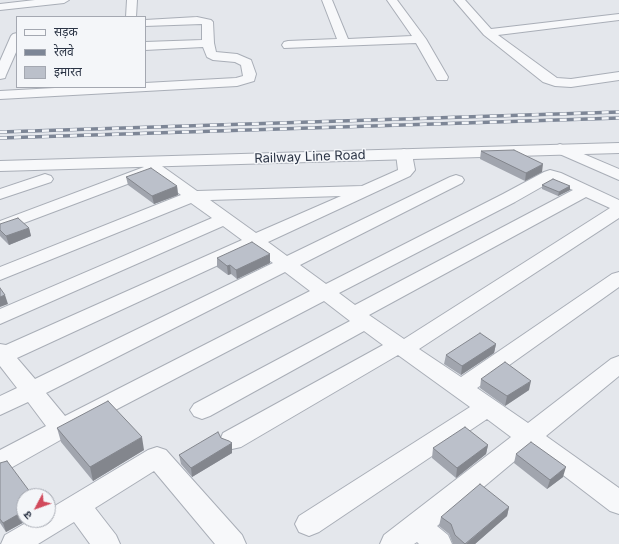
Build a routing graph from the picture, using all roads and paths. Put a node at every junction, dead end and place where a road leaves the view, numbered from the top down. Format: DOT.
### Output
graph roads {
  1 [pos="64,0"];
  2 [pos="132,0"];
  3 [pos="327,0"];
  4 [pos="392,0"];
  5 [pos="459,0"];
  6 [pos="29,4"];
  7 [pos="0,7"];
  8 [pos="24,16"];
  9 [pos="131,16"];
  10 [pos="619,17"];
  11 [pos="604,19"];
  12 [pos="146,23"];
  13 [pos="619,27"];
  14 [pos="488,33"];
  15 [pos="420,39"];
  16 [pos="16,40"];
  17 [pos="344,42"];
  18 [pos="208,43"];
  19 [pos="288,45"];
  20 [pos="146,46"];
  21 [pos="13,53"];
  22 [pos="0,75"];
  23 [pos="619,76"];
  24 [pos="442,77"];
  25 [pos="146,87"];
  26 [pos="128,88"];
  27 [pos="0,95"];
  28 [pos="619,148"];
  29 [pos="560,149"];
  30 [pos="404,154"];
  31 [pos="152,165"];
  32 [pos="0,166"];
  33 [pos="619,175"];
  34 [pos="46,179"];
  35 [pos="456,180"];
  36 [pos="366,190"];
  37 [pos="586,190"];
  38 [pos="0,194"];
  39 [pos="193,196"];
  40 [pos="619,206"];
  41 [pos="619,210"];
  42 [pos="224,219"];
  43 [pos="0,227"];
  44 [pos="255,242"];
  45 [pos="286,265"];
  46 [pos="0,274"];
  47 [pos="619,278"];
  48 [pos="326,292"];
  49 [pos="0,317"];
  50 [pos="359,318"];
  51 [pos="401,347"];
  52 [pos="1,354"];
  53 [pos="617,369"];
  54 [pos="460,389"];
  55 [pos="31,391"];
  56 [pos="0,406"];
  57 [pos="487,407"];
  58 [pos="202,410"];
  59 [pos="62,430"];
  60 [pos="529,437"];
  61 [pos="232,440"];
  62 [pos="0,462"];
  63 [pos="619,503"];
  64 [pos="78,506"];
  65 [pos="309,524"];
  66 [pos="417,526"];
  67 [pos="16,544"];
  68 [pos="106,544"];
  69 [pos="232,544"];
  70 [pos="394,544"];
  71 [pos="438,544"];
  1 -- 6 [label="street"];
  2 -- 9 [label="street"];
  3 -- 17 [label="street"];
  4 -- 15 [label="street"];
  5 -- 14 [label="street"];
  6 -- 7 [label="street"];
  6 -- 8 [label="street"];
  10 -- 11 [label="street"];
  11 -- 13 [label="street"];
  11 -- 14 [label="street"];
  12 -- 18 [label="street"];
  14 -- 23 [label="street"];
  15 -- 17 [label="street"];
  15 -- 24 [label="street"];
  16 -- 21 [label="street"];
  17 -- 19 [label="street"];
  18 -- 20 [label="street"];
  18 -- 25 [label="street"];
  21 -- 22 [label="street"];
  26 -- 27 [label="street"];
  28 -- 29 [label="street, Railway Line Road"];
  29 -- 30 [label="street, Railway Line Road"];
  29 -- 33 [label="street"];
  30 -- 31 [label="street, Railway Line Road"];
  30 -- 36 [label="street"];
  31 -- 32 [label="street, Railway Line Road"];
  31 -- 39 [label="street"];
  31 -- 43 [label="street"];
  34 -- 38 [label="street"];
  35 -- 45 [label="street"];
  36 -- 39 [label="street"];
  36 -- 44 [label="street"];
  37 -- 40 [label="street"];
  37 -- 48 [label="street"];
  37 -- 50 [label="street"];
  39 -- 42 [label="street"];
  39 -- 46 [label="street"];
  41 -- 51 [label="street"];
  42 -- 44 [label="street"];
  42 -- 49 [label="street"];
  44 -- 45 [label="street"];
  44 -- 52 [label="street"];
  45 -- 48 [label="street"];
  45 -- 55 [label="street"];
  47 -- 54 [label="street"];
  48 -- 50 [label="street"];
  48 -- 59 [label="street"];
  50 -- 51 [label="street"];
  50 -- 58 [label="street"];
  51 -- 54 [label="street"];
  51 -- 61 [label="street"];
  52 -- 55 [label="street"];
  53 -- 60 [label="street"];
  54 -- 57 [label="street"];
  55 -- 56 [label="street"];
  55 -- 59 [label="street"];
  57 -- 60 [label="street"];
  57 -- 65 [label="street"];
  59 -- 62 [label="street"];
  60 -- 63 [label="street"];
  60 -- 66 [label="street"];
  64 -- 67 [label="street"];
  64 -- 68 [label="street"];
  64 -- 69 [label="street"];
  66 -- 70 [label="street"];
  66 -- 71 [label="street"];
}
